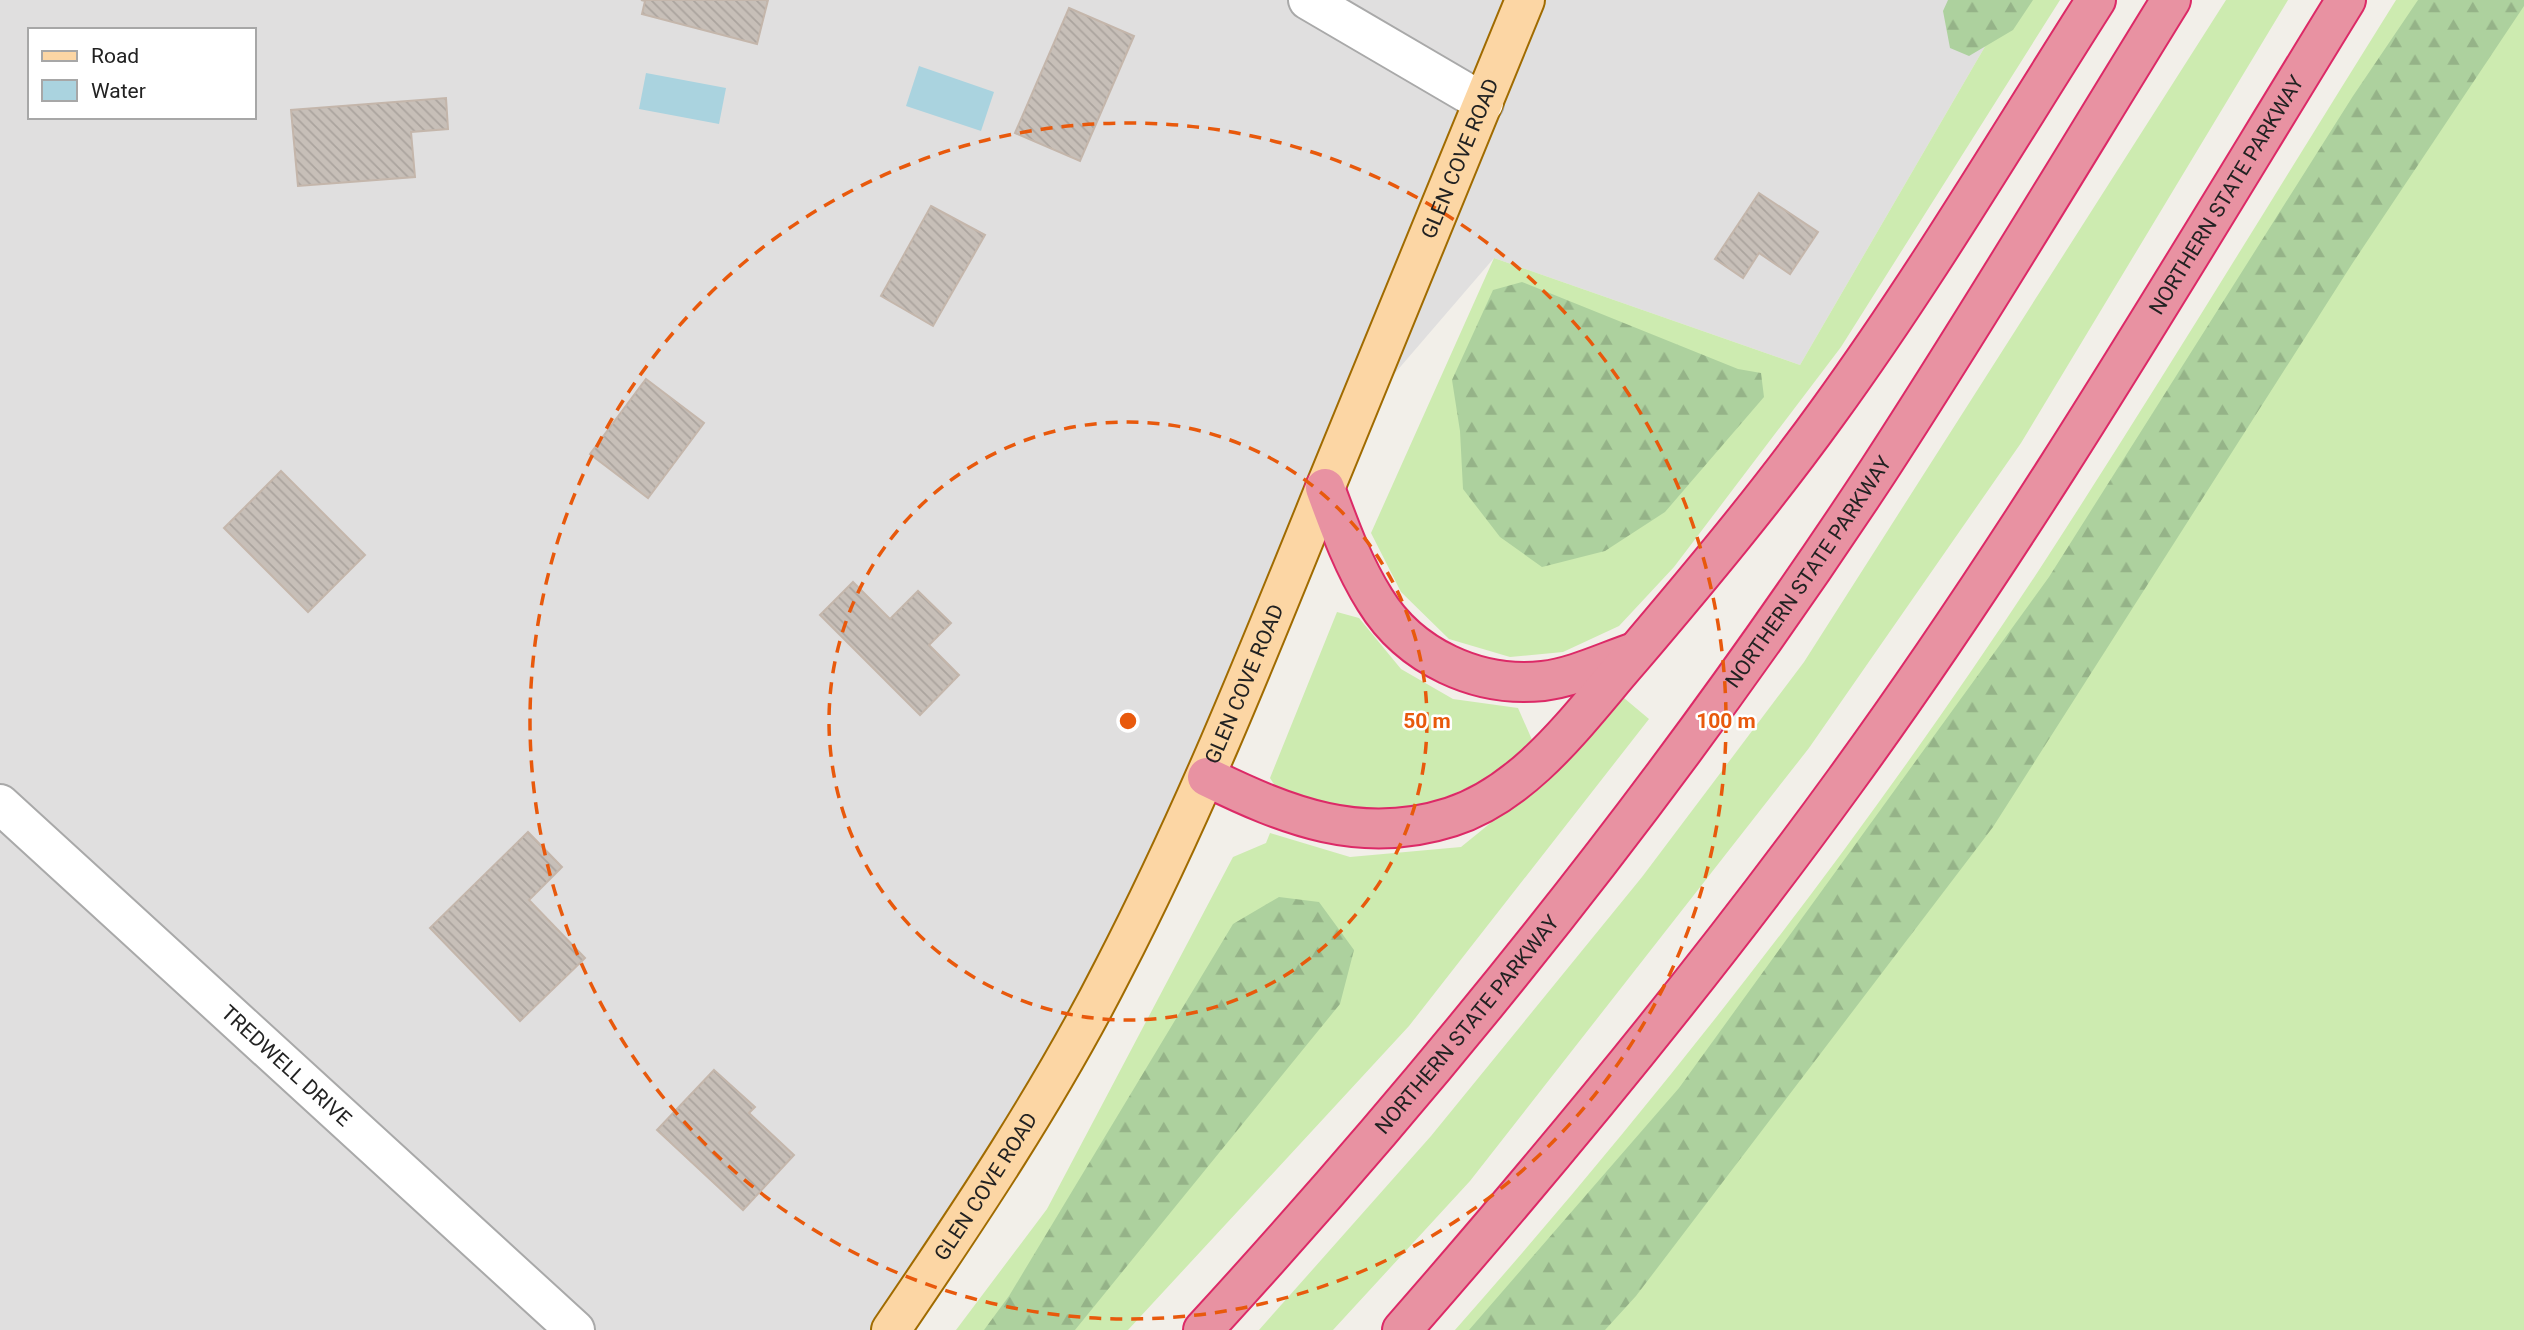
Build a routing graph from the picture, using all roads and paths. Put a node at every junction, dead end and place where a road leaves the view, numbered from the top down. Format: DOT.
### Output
graph roads {
  1 [pos="1308,0"];
  2 [pos="1525,0"];
  3 [pos="2096,0"];
  4 [pos="2171,0"];
  5 [pos="2346,0"];
  6 [pos="1483,103"];
  7 [pos="1325,488"];
  8 [pos="1637,651"];
  9 [pos="1206,776"];
  10 [pos="0,804"];
  11 [pos="575,1330"];
  12 [pos="891,1330"];
  13 [pos="1203,1330"];
  14 [pos="1402,1330"];
  1 -- 6 [label="street"];
  2 -- 6 [label="main road, GLEN COVE ROAD"];
  3 -- 8 [label="highway"];
  4 -- 13 [label="highway, NORTHERN STATE PARKWAY"];
  5 -- 14 [label="highway, NORTHERN STATE PARKWAY"];
  6 -- 7 [label="main road, GLEN COVE ROAD"];
  7 -- 8 [label="highway"];
  7 -- 9 [label="main road, GLEN COVE ROAD"];
  8 -- 9 [label="highway"];
  9 -- 12 [label="main road, GLEN COVE ROAD"];
  10 -- 11 [label="street, TREDWELL DRIVE"];
}
